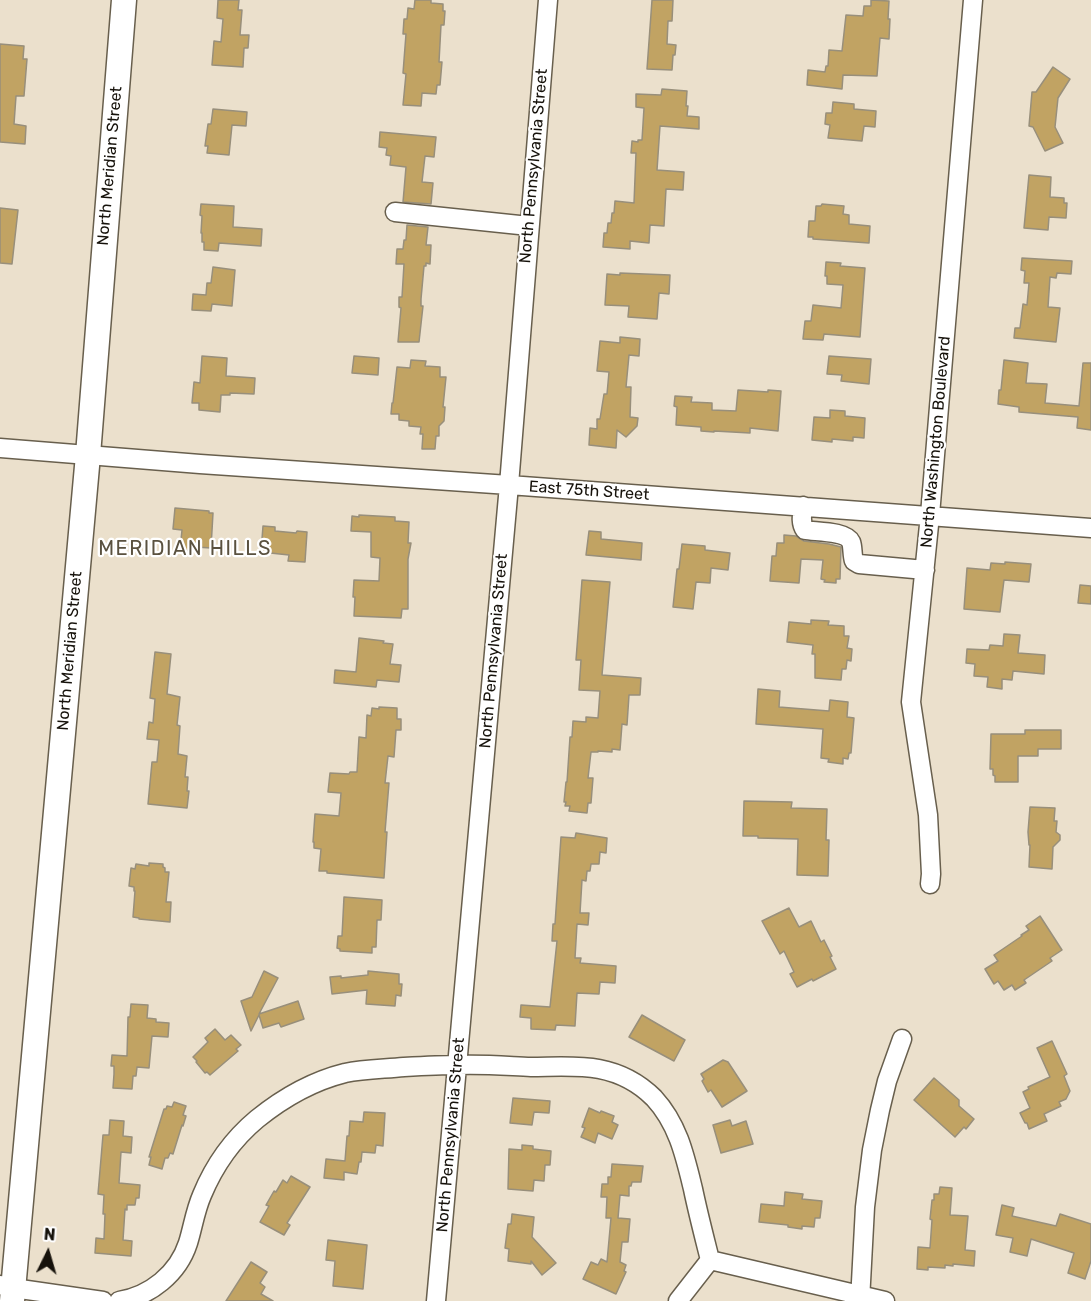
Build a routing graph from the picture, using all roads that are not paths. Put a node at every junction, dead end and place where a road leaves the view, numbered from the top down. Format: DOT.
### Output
graph roads {
  1 [pos="124,0"];
  2 [pos="548,0"];
  3 [pos="973,0"];
  4 [pos="395,212"];
  5 [pos="530,226"];
  6 [pos="0,448"];
  7 [pos="88,455"];
  8 [pos="509,485"];
  9 [pos="803,506"];
  10 [pos="930,515"];
  11 [pos="1091,528"];
  12 [pos="925,570"];
  13 [pos="930,884"];
  14 [pos="902,1039"];
  15 [pos="458,1065"];
  16 [pos="710,1260"];
  17 [pos="8,1291"];
  18 [pos="860,1298"];
  19 [pos="103,1301"];
  20 [pos="118,1301"];
  21 [pos="436,1301"];
  22 [pos="678,1301"];
  23 [pos="885,1301"];
  1 -- 7 [label="main road, North Meridian Street"];
  2 -- 5 [label="street, North Pennsylvania Street"];
  3 -- 10 [label="street, North Washington Boulevard"];
  4 -- 5 [label="street"];
  5 -- 8 [label="street, North Pennsylvania Street"];
  6 -- 7 [label="street, East 75th Street"];
  7 -- 8 [label="street, East 75th Street"];
  7 -- 17 [label="main road, North Meridian Street"];
  8 -- 9 [label="street, East 75th Street"];
  8 -- 15 [label="street, North Pennsylvania Street"];
  9 -- 10 [label="street, East 75th Street"];
  9 -- 12 [label="street"];
  10 -- 11 [label="street, East 75th Street"];
  10 -- 12 [label="street, North Washington Boulevard"];
  12 -- 13 [label="street, North Washington Boulevard"];
  14 -- 18 [label="street"];
  15 -- 16 [label="street"];
  15 -- 20 [label="street"];
  15 -- 21 [label="street, North Pennsylvania Street"];
  16 -- 18 [label="street"];
  16 -- 22 [label="street"];
  17 -- 19 [label="street"];
  18 -- 23 [label="street"];
}
